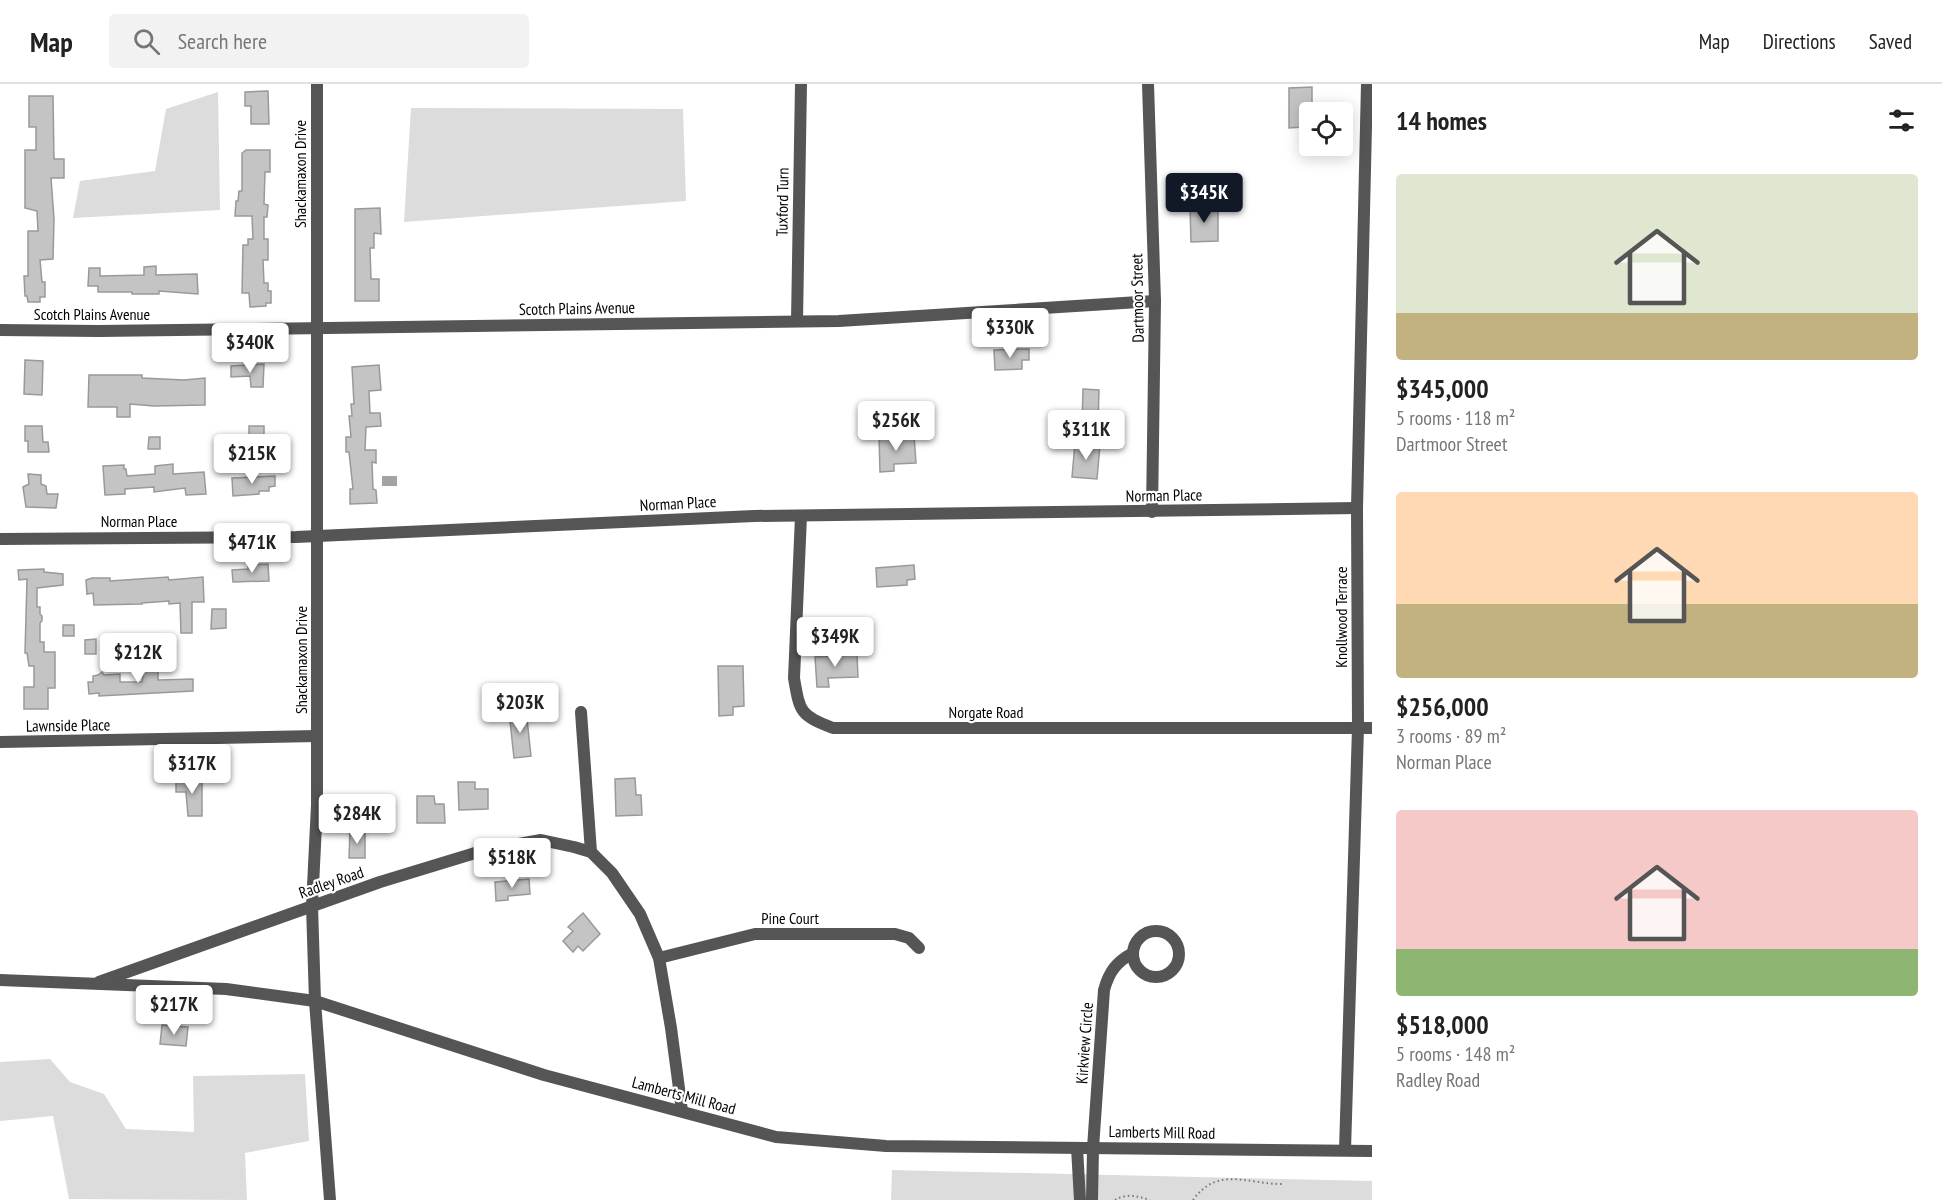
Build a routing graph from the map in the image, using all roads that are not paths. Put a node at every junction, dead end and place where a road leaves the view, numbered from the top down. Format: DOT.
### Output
graph roads {
  1 [pos="317,84"];
  2 [pos="801,84"];
  3 [pos="1149,84"];
  4 [pos="1369,89"];
  5 [pos="1155,301"];
  6 [pos="796,321"];
  7 [pos="317,328"];
  8 [pos="0,330"];
  9 [pos="1357,508"];
  10 [pos="1152,512"];
  11 [pos="801,516"];
  12 [pos="317,536"];
  13 [pos="0,539"];
  14 [pos="581,712"];
  15 [pos="1358,728"];
  16 [pos="1372,728"];
  17 [pos="317,736"];
  18 [pos="0,742"];
  19 [pos="591,852"];
  20 [pos="312,906"];
  21 [pos="920,948"];
  22 [pos="1133,953"];
  23 [pos="659,958"];
  24 [pos="0,980"];
  25 [pos="92,984"];
  26 [pos="315,1001"];
  27 [pos="682,1111"];
  28 [pos="1077,1148"];
  29 [pos="1093,1148"];
  30 [pos="1345,1150"];
  31 [pos="1372,1151"];
  32 [pos="330,1200"];
  33 [pos="1080,1200"];
  34 [pos="1092,1200"];
  1 -- 7 [label="street, Shackamaxon Drive"];
  2 -- 6 [label="street, Tuxford Turn"];
  3 -- 5 [label="street, Dartmoor Street"];
  4 -- 9 [label="street, Knollwood Terrace"];
  5 -- 6 [label="street, Scotch Plains Avenue"];
  5 -- 10 [label="street, Dartmoor Street"];
  6 -- 7 [label="street, Scotch Plains Avenue"];
  7 -- 8 [label="street, Scotch Plains Avenue"];
  7 -- 12 [label="street, Shackamaxon Drive"];
  9 -- 10 [label="street, Norman Place"];
  9 -- 15 [label="street, Knollwood Terrace"];
  10 -- 11 [label="street, Norman Place"];
  11 -- 12 [label="street, Norman Place"];
  11 -- 15 [label="street, Norgate Road"];
  12 -- 13 [label="street, Norman Place"];
  12 -- 17 [label="street, Shackamaxon Drive"];
  14 -- 19 [label="street"];
  15 -- 16 [label="street, Norgate Road"];
  15 -- 30 [label="street, Knollwood Terrace"];
  17 -- 18 [label="street, Lawnside Place"];
  17 -- 20 [label="street, Shackamaxon Drive"];
  19 -- 20 [label="street, Radley Road"];
  19 -- 23 [label="street"];
  20 -- 25 [label="street, Radley Road"];
  20 -- 26 [label="street, Shackamaxon Drive"];
  21 -- 23 [label="street, Pine Court"];
  22 -- 29 [label="street, Kirkview Circle"];
  23 -- 27 [label="street"];
  24 -- 25 [label="street, Lamberts Mill Road"];
  25 -- 26 [label="street, Lamberts Mill Road"];
  26 -- 27 [label="street, Lamberts Mill Road"];
  26 -- 32 [label="street, Shackamaxon Drive"];
  27 -- 28 [label="street, Lamberts Mill Road"];
  28 -- 29 [label="street, Lamberts Mill Road"];
  28 -- 33 [label="street"];
  29 -- 30 [label="street, Lamberts Mill Road"];
  29 -- 34 [label="street, Kirkview Circle"];
  30 -- 31 [label="street, Lamberts Mill Road"];
}
